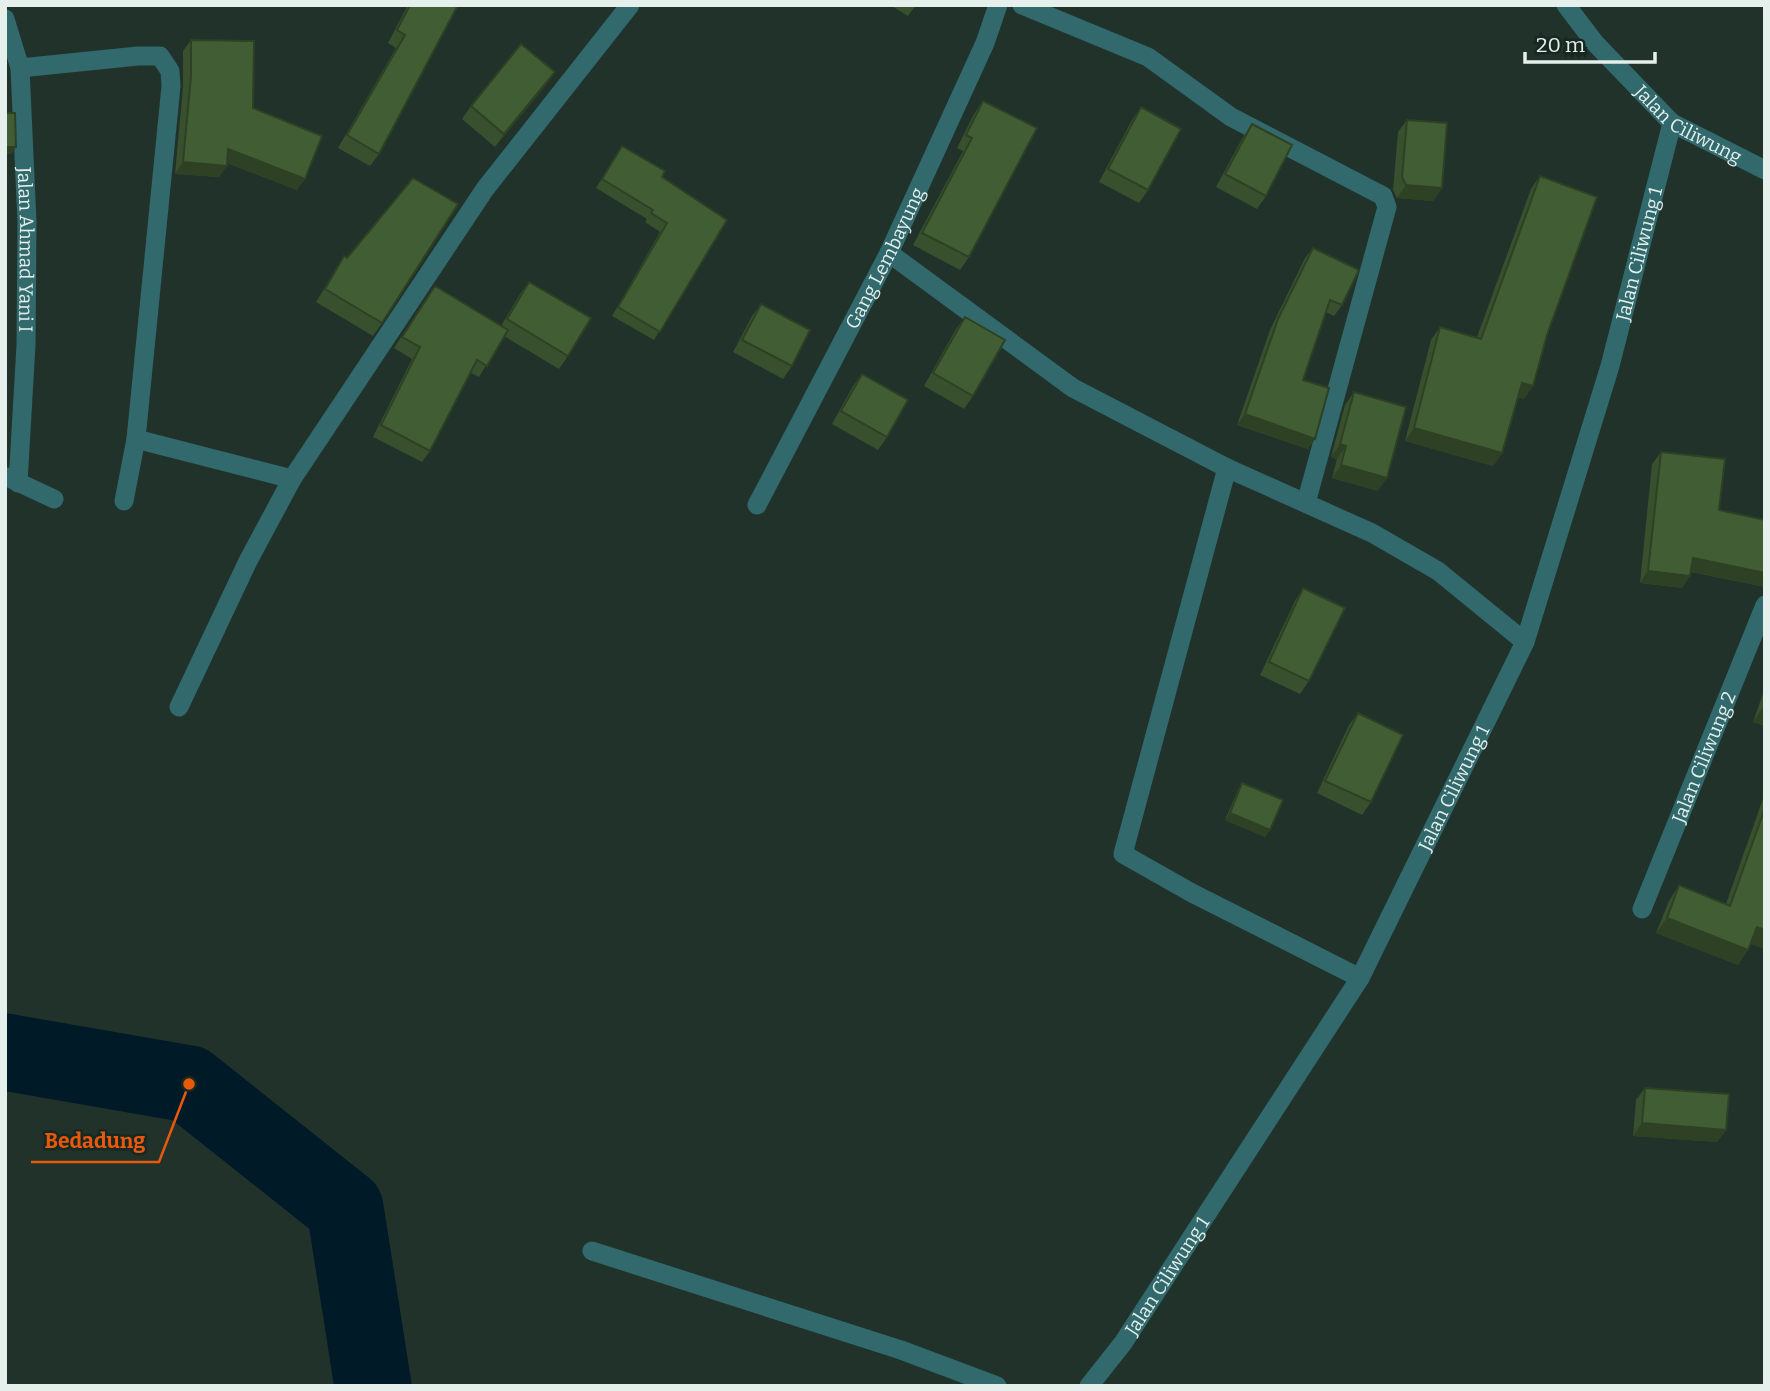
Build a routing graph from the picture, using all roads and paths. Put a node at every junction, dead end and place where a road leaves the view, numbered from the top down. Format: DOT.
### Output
graph roads {
  1 [pos="630,5"];
  2 [pos="998,5"];
  3 [pos="1022,5"];
  4 [pos="1566,5"];
  5 [pos="5,19"];
  6 [pos="20,68"];
  7 [pos="1672,123"];
  8 [pos="1765,170"];
  9 [pos="889,253"];
  10 [pos="136,439"];
  11 [pos="1227,468"];
  12 [pos="292,479"];
  13 [pos="12,480"];
  14 [pos="54,499"];
  15 [pos="124,501"];
  16 [pos="1306,503"];
  17 [pos="757,505"];
  18 [pos="1765,605"];
  19 [pos="1525,642"];
  20 [pos="179,708"];
  21 [pos="1642,909"];
  22 [pos="1360,978"];
  23 [pos="592,1251"];
  24 [pos="997,1386"];
  25 [pos="1089,1386"];
  1 -- 12 [label="street"];
  2 -- 9 [label="street, Gang Lembayung"];
  3 -- 16 [label="street"];
  4 -- 7 [label="street, Jalan Ciliwung"];
  5 -- 6 [label="street, Jalan Ahmad Yani I"];
  6 -- 10 [label="street"];
  6 -- 13 [label="street, Jalan Ahmad Yani I"];
  7 -- 8 [label="street, Jalan Ciliwung"];
  7 -- 19 [label="street, Jalan Ciliwung 1"];
  9 -- 11 [label="street"];
  9 -- 17 [label="street, Gang Lembayung"];
  10 -- 12 [label="street"];
  10 -- 15 [label="street"];
  11 -- 16 [label="street"];
  11 -- 22 [label="street"];
  12 -- 20 [label="street"];
  13 -- 14 [label="street"];
  16 -- 19 [label="street"];
  18 -- 21 [label="street, Jalan Ciliwung 2"];
  19 -- 22 [label="street, Jalan Ciliwung 1"];
  22 -- 25 [label="street, Jalan Ciliwung 1"];
  23 -- 24 [label="street"];
}
